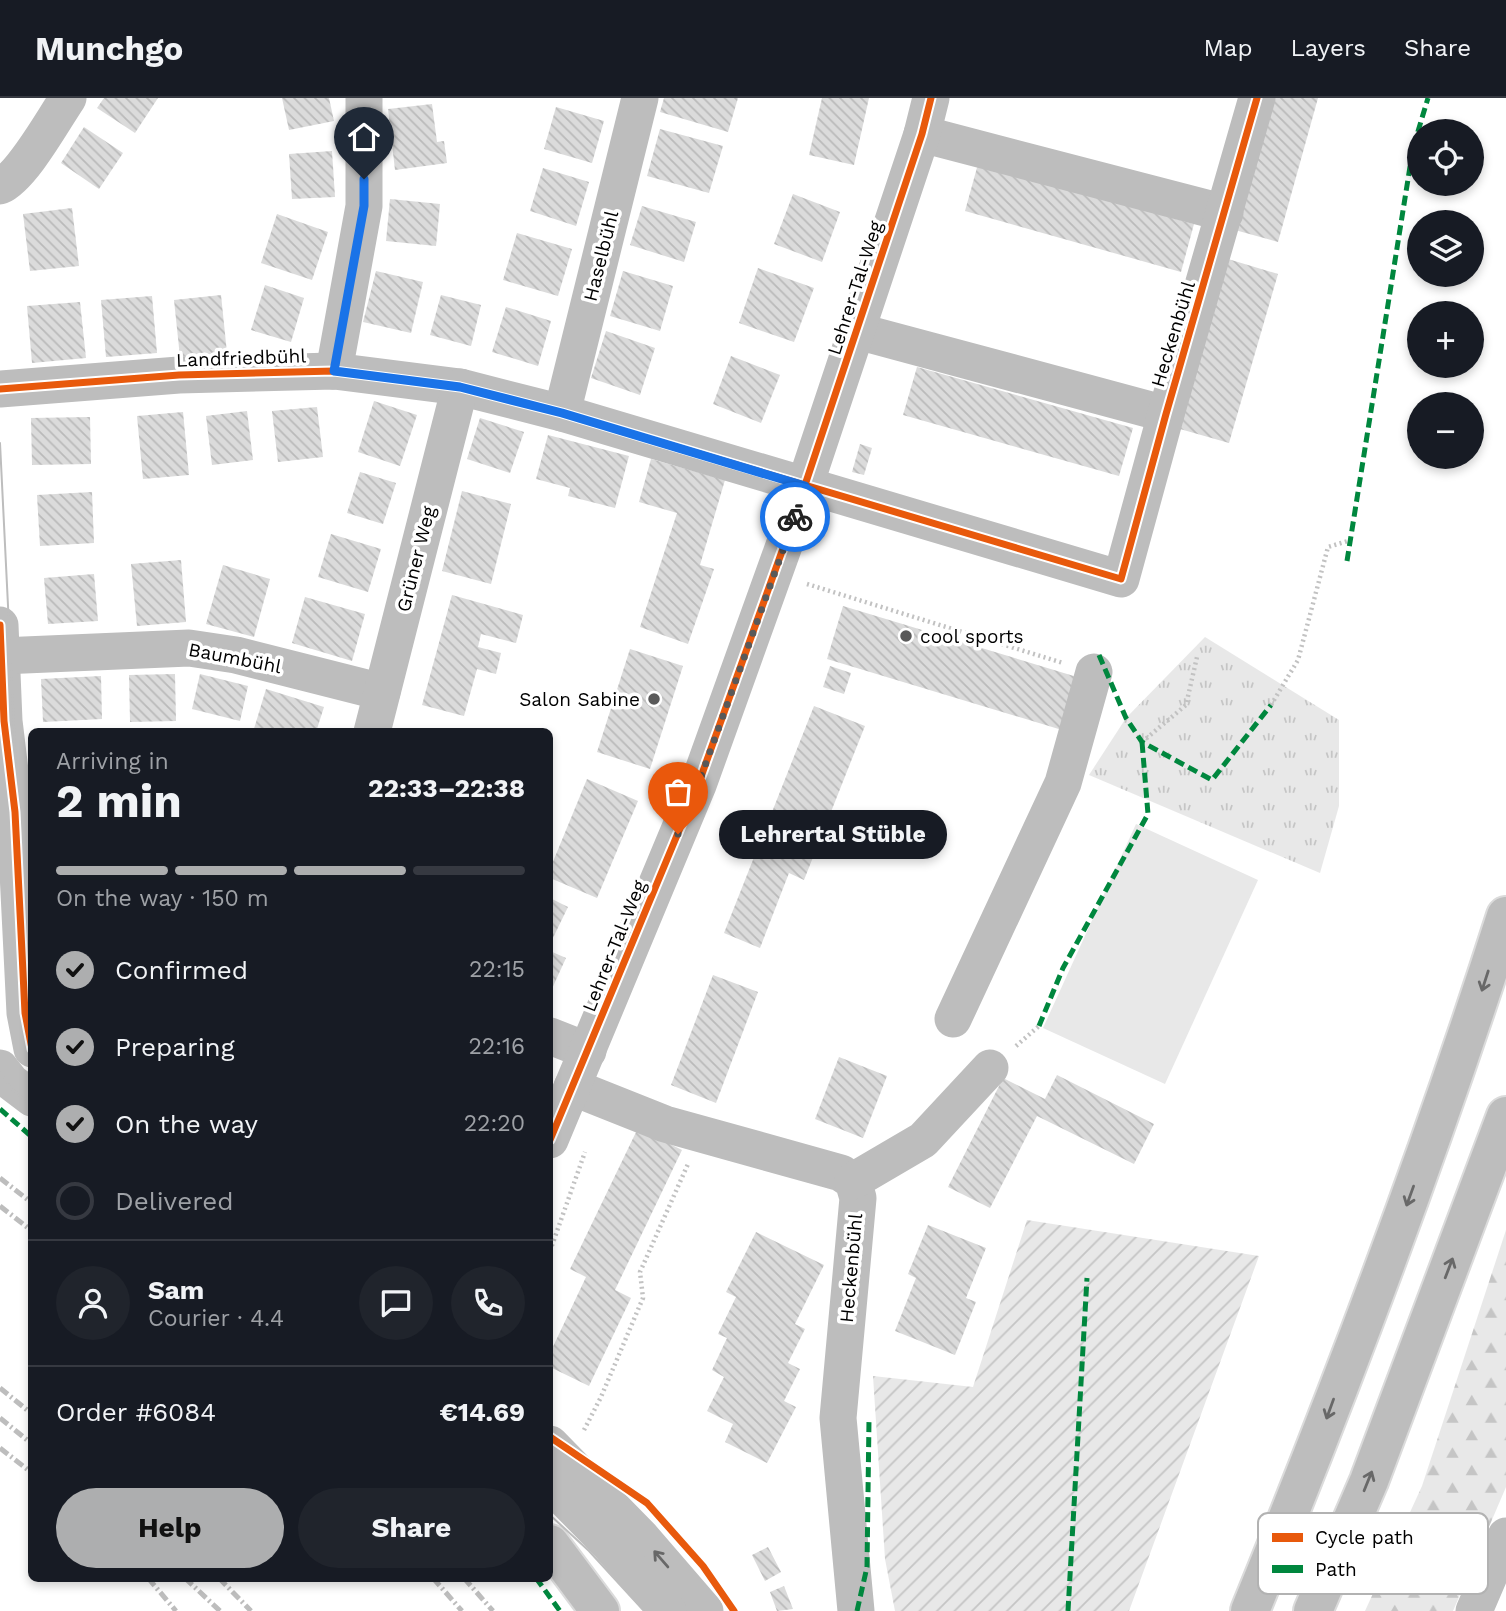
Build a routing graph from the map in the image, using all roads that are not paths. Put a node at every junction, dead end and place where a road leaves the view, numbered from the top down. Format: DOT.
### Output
graph roads {
  1 [pos="68,98"];
  2 [pos="364,98"];
  3 [pos="640,98"];
  4 [pos="931,98"];
  5 [pos="1257,98"];
  6 [pos="922,134"];
  7 [pos="0,186"];
  8 [pos="1225,213"];
  9 [pos="857,331"];
  10 [pos="334,371"];
  11 [pos="460,387"];
  12 [pos="0,389"];
  13 [pos="562,413"];
  14 [pos="1162,429"];
  15 [pos="805,486"];
  16 [pos="1,641"];
  17 [pos="1094,672"];
  18 [pos="382,692"];
  19 [pos="4,721"];
  20 [pos="373,728"];
  21 [pos="0,765"];
  22 [pos="26,899"];
  23 [pos="1506,916"];
  24 [pos="12,980"];
  25 [pos="953,1019"];
  26 [pos="28,1031"];
  27 [pos="553,1036"];
  28 [pos="588,1051"];
  29 [pos="990,1068"];
  30 [pos="0,1069"];
  31 [pos="572,1087"];
  32 [pos="28,1095"];
  33 [pos="1506,1116"];
  34 [pos="553,1133"];
  35 [pos="853,1181"];
  36 [pos="564,1442"];
  37 [pos="553,1486"];
  38 [pos="1290,1513"];
  39 [pos="1354,1513"];
  40 [pos="553,1521"];
  41 [pos="1506,1536"];
  42 [pos="553,1548"];
  43 [pos="1488,1578"];
  44 [pos="1258,1591"];
  45 [pos="1320,1594"];
  46 [pos="1481,1594"];
  47 [pos="600,1611"];
  48 [pos="642,1611"];
  49 [pos="668,1611"];
  50 [pos="705,1611"];
  51 [pos="856,1611"];
  52 [pos="1250,1611"];
  53 [pos="1313,1611"];
  54 [pos="1474,1611"];
  1 -- 7 [label="street"];
  2 -- 10 [label="street"];
  3 -- 13 [label="street, Haselbühl"];
  4 -- 6 [label="street, Lehrer-Tal-Weg"];
  5 -- 8 [label="street, Heckenbühl"];
  6 -- 8 [label="street"];
  6 -- 9 [label="street, Lehrer-Tal-Weg"];
  8 -- 14 [label="street, Heckenbühl"];
  9 -- 14 [label="street, Lehrer-Tal-Weg"];
  9 -- 15 [label="street, Lehrer-Tal-Weg"];
  10 -- 11 [label="street, Landfriedbühl"];
  10 -- 12 [label="street, Landfriedbühl"];
  11 -- 13 [label="street, Landfriedbühl"];
  11 -- 18 [label="street, Grüner Weg"];
  13 -- 15 [label="street, Landfriedbühl"];
  14 -- 15 [label="street, Heckenbühl"];
  15 -- 28 [label="street, Lehrer-Tal-Weg"];
  16 -- 18 [label="street, Baumbühl"];
  16 -- 19 [label="street"];
  17 -- 25 [label="street"];
  18 -- 20 [label="street, Grüner Weg"];
  19 -- 21 [label="street"];
  19 -- 22 [label="street"];
  22 -- 24 [label="street"];
  23 -- 38 [label="highway, one-way"];
  24 -- 26 [label="street"];
  27 -- 28 [label="street"];
  28 -- 31 [label="street, Lehrer-Tal-Weg"];
  29 -- 35 [label="street"];
  30 -- 32 [label="street"];
  31 -- 34 [label="street, Lehrer-Tal-Weg"];
  31 -- 35 [label="street"];
  39 -- 33 [label="highway, one-way"];
  35 -- 51 [label="street, Heckenbühl"];
  50 -- 36 [label="street, one-way"];
  37 -- 49 [label="street"];
  40 -- 48 [label="street"];
  41 -- 43 [label="street"];
  42 -- 47 [label="highway"];
  44 -- 52 [label="highway, one-way"];
  53 -- 45 [label="highway, one-way"];
  46 -- 54 [label="street"];
}
